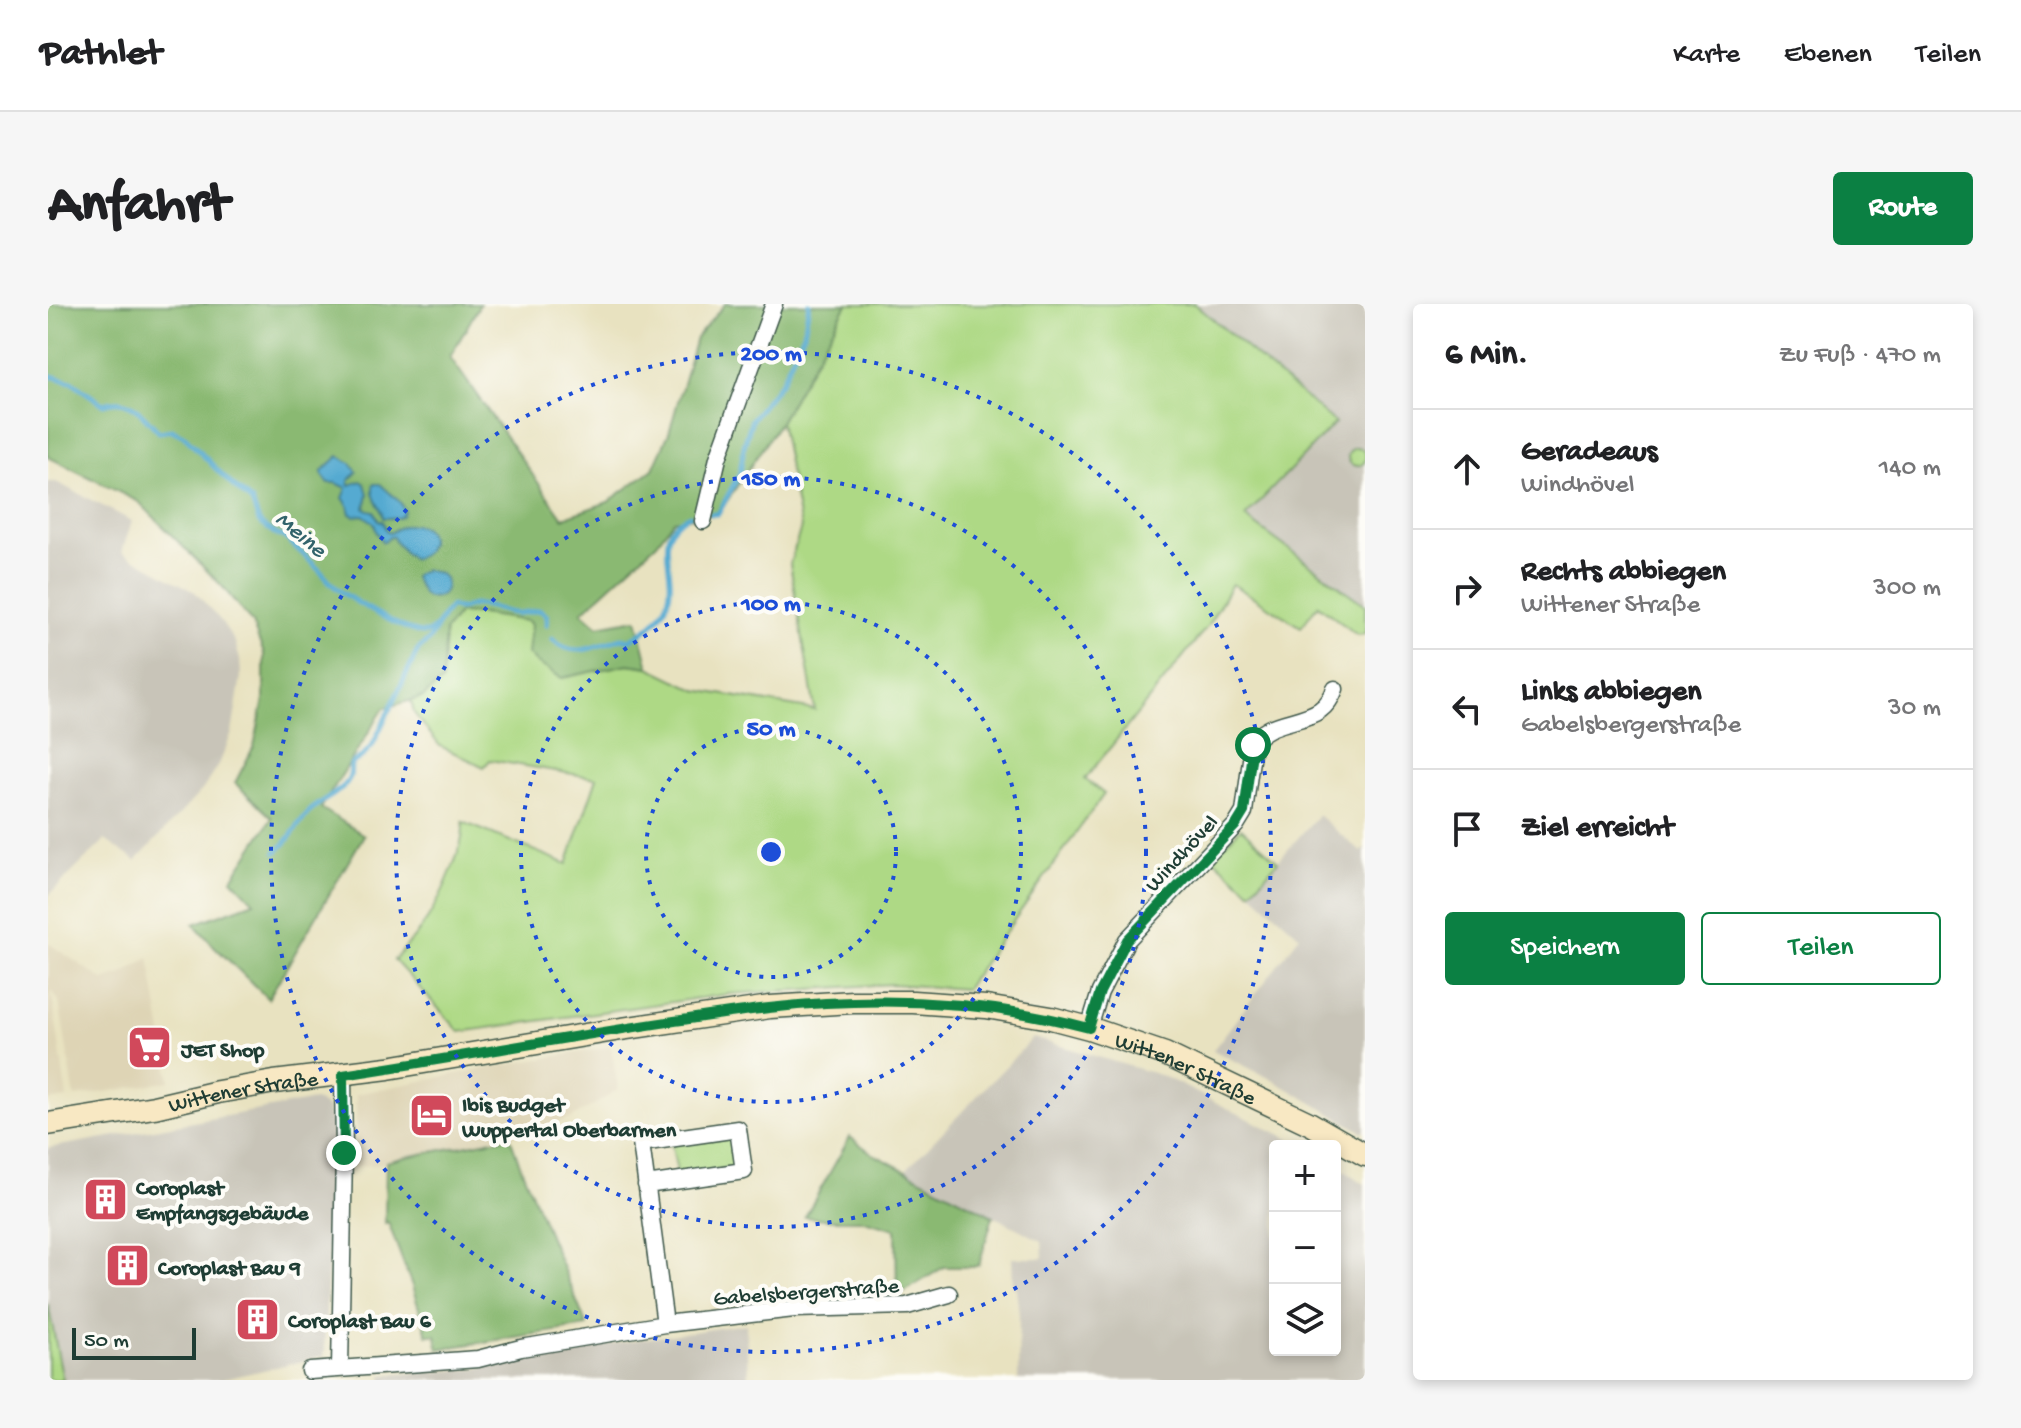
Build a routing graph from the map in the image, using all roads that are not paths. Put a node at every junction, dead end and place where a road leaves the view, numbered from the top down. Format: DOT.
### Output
graph roads {
  1 [pos="774,304"];
  2 [pos="703,521"];
  3 [pos="1335,689"];
  4 [pos="1089,1028"];
  5 [pos="343,1075"];
  6 [pos="48,1124"];
  7 [pos="1365,1155"];
  8 [pos="646,1185"];
  9 [pos="949,1294"];
  10 [pos="665,1324"];
  11 [pos="340,1368"];
  12 [pos="310,1371"];
  1 -- 2 [label="street"];
  3 -- 4 [label="street, Windhövel"];
  4 -- 5 [label="main road, Wittener Straße"];
  4 -- 7 [label="main road, Wittener Straße"];
  5 -- 6 [label="main road, Wittener Straße"];
  5 -- 11 [label="street"];
  8 -- 8 [label="street"];
  8 -- 10 [label="street"];
  9 -- 10 [label="street, Gabelsbergerstraße"];
  10 -- 11 [label="street, Gabelsbergerstraße"];
  11 -- 12 [label="street, Gabelsbergerstraße"];
}
